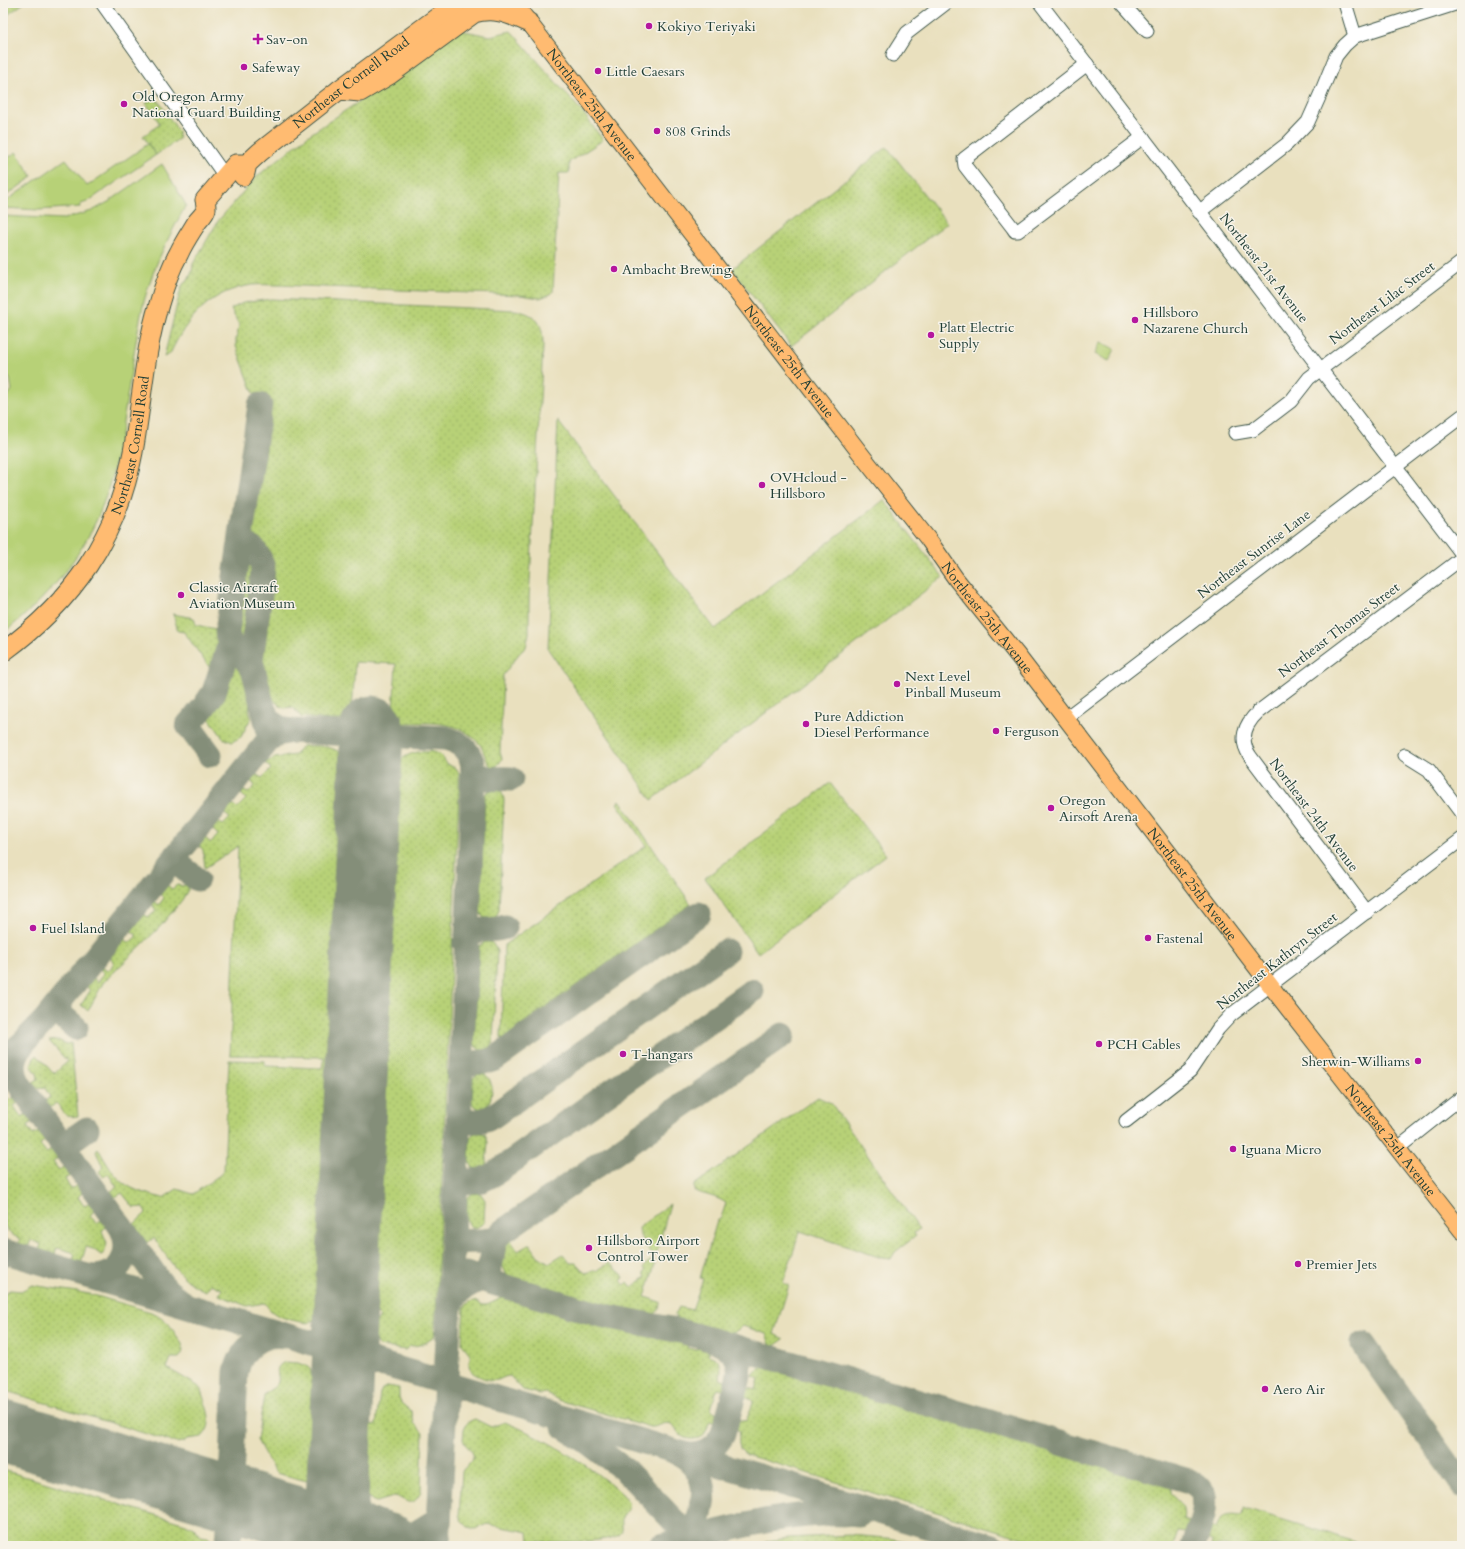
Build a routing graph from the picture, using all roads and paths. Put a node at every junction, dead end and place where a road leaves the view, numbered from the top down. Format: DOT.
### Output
graph roads {
  1 [pos="102,3"];
  2 [pos="456,3"];
  3 [pos="514,3"];
  4 [pos="946,3"];
  5 [pos="1040,3"];
  6 [pos="1122,3"];
  7 [pos="1345,3"];
  8 [pos="1458,3"];
  9 [pos="528,22"];
  10 [pos="1148,31"];
  11 [pos="1355,36"];
  12 [pos="893,55"];
  13 [pos="1087,64"];
  14 [pos="339,90"];
  15 [pos="1143,137"];
  16 [pos="247,164"];
  17 [pos="225,176"];
  18 [pos="206,209"];
  19 [pos="1200,212"];
  20 [pos="1462,262"];
  21 [pos="1322,369"];
  22 [pos="1462,416"];
  23 [pos="1235,433"];
  24 [pos="1396,466"];
  25 [pos="1462,554"];
  26 [pos="1462,558"];
  27 [pos="3,652"];
  28 [pos="1066,718"];
  29 [pos="1244,734"];
  30 [pos="1405,755"];
  31 [pos="1462,814"];
  32 [pos="1462,838"];
  33 [pos="1367,912"];
  34 [pos="1270,985"];
  35 [pos="1462,1097"];
  36 [pos="1126,1121"];
  37 [pos="1398,1148"];
  38 [pos="1462,1231"];
  1 -- 17 [label="street"];
  2 -- 14 [label="highway, Northeast Cornell Road"];
  3 -- 9 [label="main road, Northeast 25th Avenue"];
  4 -- 12 [label="street"];
  5 -- 13 [label="street, Northeast 21st Avenue"];
  6 -- 10 [label="street"];
  7 -- 11 [label="street"];
  8 -- 11 [label="street"];
  9 -- 14 [label="highway"];
  9 -- 28 [label="main road, Northeast 25th Avenue"];
  11 -- 19 [label="street"];
  13 -- 15 [label="street, Northeast 21st Avenue"];
  13 -- 15 [label="street"];
  14 -- 16 [label="highway, Northeast Cornell Road"];
  15 -- 19 [label="street, Northeast 21st Avenue"];
  16 -- 17 [label="highway, Northeast Cornell Road"];
  16 -- 18 [label="highway, Northeast Cornell Road"];
  17 -- 18 [label="highway, Northeast Cornell Road"];
  18 -- 27 [label="highway, Northeast Cornell Road"];
  19 -- 21 [label="street, Northeast 21st Avenue"];
  20 -- 21 [label="street, Northeast Lilac Street"];
  21 -- 23 [label="street, Northeast Lilac Street"];
  21 -- 24 [label="street, Northeast 21st Avenue"];
  22 -- 24 [label="street, Northeast Sunrise Lane"];
  24 -- 25 [label="street, Northeast 21st Avenue"];
  24 -- 28 [label="street, Northeast Sunrise Lane"];
  26 -- 29 [label="street, Northeast Thomas Street"];
  28 -- 34 [label="main road, Northeast 25th Avenue"];
  29 -- 33 [label="street, Northeast 24th Avenue"];
  30 -- 31 [label="street"];
  32 -- 33 [label="street, Northeast Kathryn Street"];
  33 -- 34 [label="street, Northeast Kathryn Street"];
  34 -- 36 [label="street, Northeast Kathryn Street"];
  34 -- 37 [label="main road, Northeast 25th Avenue"];
  35 -- 37 [label="street"];
  37 -- 38 [label="main road, Northeast 25th Avenue"];
}
